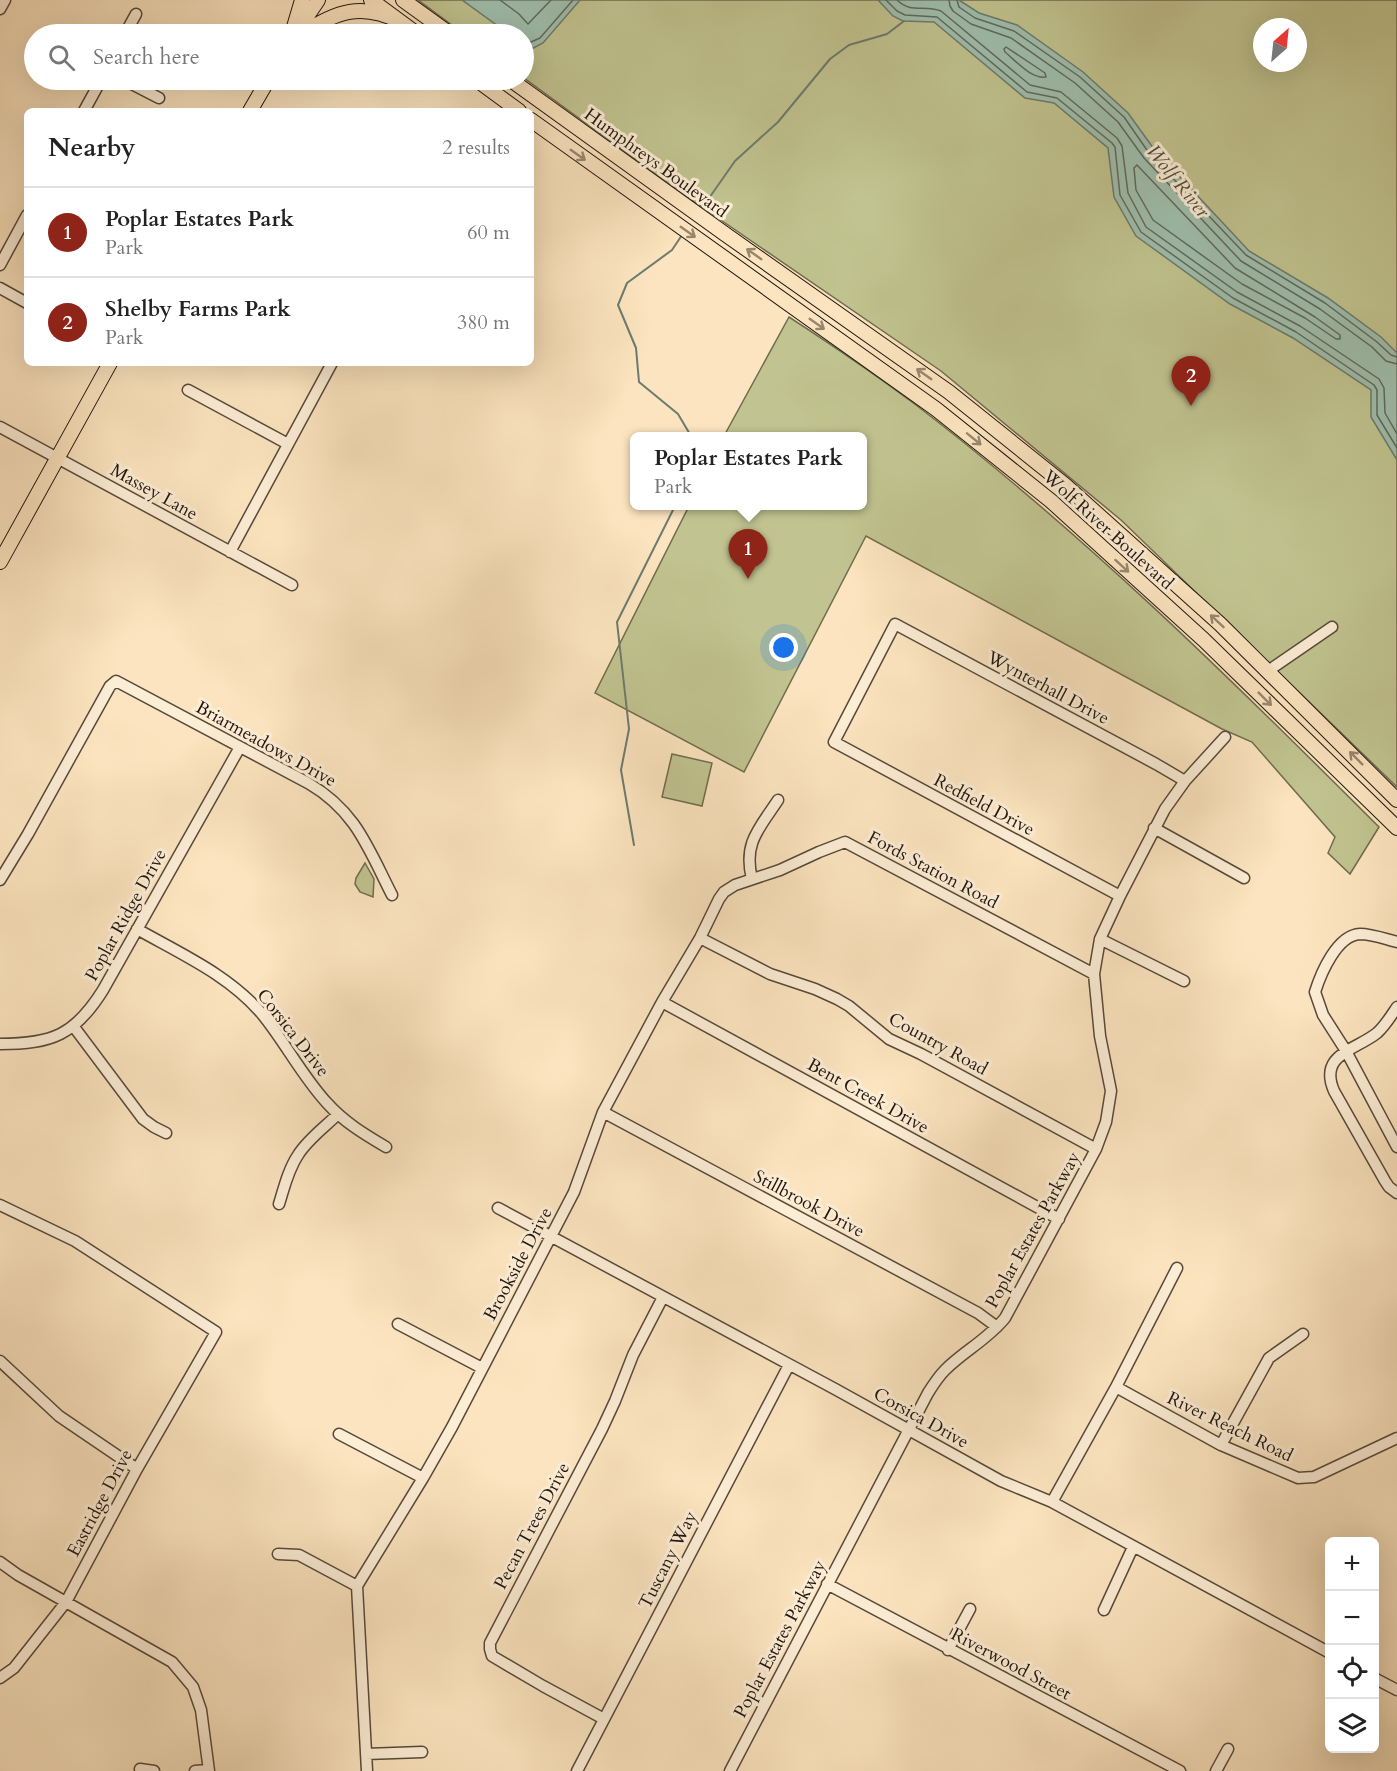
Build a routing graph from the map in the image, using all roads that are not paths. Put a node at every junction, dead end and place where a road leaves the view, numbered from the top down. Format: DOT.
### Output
graph roads {
  1 [pos="4,0"];
  2 [pos="302,0"];
  3 [pos="318,0"];
  4 [pos="371,0"];
  5 [pos="404,0"];
  6 [pos="0,9"];
  7 [pos="136,14"];
  8 [pos="400,22"];
  9 [pos="130,24"];
  10 [pos="296,24"];
  11 [pos="300,24"];
  12 [pos="318,24"];
  13 [pos="403,24"];
  14 [pos="436,24"];
  15 [pos="96,90"];
  16 [pos="142,90"];
  17 [pos="262,90"];
  18 [pos="491,90"];
  19 [pos="525,90"];
  20 [pos="159,99"];
  21 [pos="86,108"];
  22 [pos="251,108"];
  23 [pos="515,108"];
  24 [pos="534,122"];
  25 [pos="24,221"];
  26 [pos="0,266"];
  27 [pos="782,274"];
  28 [pos="0,288"];
  29 [pos="769,290"];
  30 [pos="24,301"];
  31 [pos="108,366"];
  32 [pos="330,366"];
  33 [pos="188,390"];
  34 [pos="0,427"];
  35 [pos="288,444"];
  36 [pos="58,459"];
  37 [pos="230,552"];
  38 [pos="0,562"];
  39 [pos="292,585"];
  40 [pos="1332,627"];
  41 [pos="1268,671"];
  42 [pos="1225,737"];
  43 [pos="834,742"];
  44 [pos="240,747"];
  45 [pos="1185,781"];
  46 [pos="778,800"];
  47 [pos="1397,800"];
  48 [pos="1154,828"];
  49 [pos="1397,828"];
  50 [pos="1244,878"];
  51 [pos="752,879"];
  52 [pos="0,880"];
  53 [pos="392,895"];
  54 [pos="1120,896"];
  55 [pos="137,929"];
  56 [pos="700,938"];
  57 [pos="1100,939"];
  58 [pos="1397,942"];
  59 [pos="1094,974"];
  60 [pos="1184,981"];
  61 [pos="662,1002"];
  62 [pos="1397,1007"];
  63 [pos="74,1027"];
  64 [pos="0,1044"];
  65 [pos="1346,1051"];
  66 [pos="603,1112"];
  67 [pos="338,1114"];
  68 [pos="166,1133"];
  69 [pos="1397,1146"];
  70 [pos="386,1147"];
  71 [pos="1096,1149"];
  72 [pos="1397,1193"];
  73 [pos="279,1204"];
  74 [pos="0,1205"];
  75 [pos="498,1208"];
  76 [pos="1059,1219"];
  77 [pos="551,1237"];
  78 [pos="1177,1268"];
  79 [pos="663,1296"];
  80 [pos="398,1324"];
  81 [pos="997,1327"];
  82 [pos="1303,1334"];
  83 [pos="0,1360"];
  84 [pos="789,1365"];
  85 [pos="482,1368"];
  86 [pos="1116,1387"];
  87 [pos="908,1430"];
  88 [pos="339,1434"];
  89 [pos="1397,1438"];
  90 [pos="1221,1445"];
  91 [pos="137,1469"];
  92 [pos="423,1478"];
  93 [pos="1052,1502"];
  94 [pos="1134,1547"];
  95 [pos="278,1554"];
  96 [pos="0,1562"];
  97 [pos="827,1584"];
  98 [pos="357,1586"];
  99 [pos="66,1602"];
  100 [pos="970,1609"];
  101 [pos="1104,1610"];
  102 [pos="948,1650"];
  103 [pos="1325,1651"];
  104 [pos="0,1678"];
  105 [pos="1379,1681"];
  106 [pos="1397,1690"];
  107 [pos="604,1719"];
  108 [pos="1228,1749"];
  109 [pos="422,1752"];
  110 [pos="366,1754"];
  111 [pos="140,1769"];
  112 [pos="208,1770"];
  113 [pos="154,1771"];
  114 [pos="195,1771"];
  115 [pos="367,1771"];
  116 [pos="577,1771"];
  117 [pos="730,1771"];
  118 [pos="1180,1771"];
  119 [pos="1216,1771"];
  1 -- 6 [label="street"];
  2 -- 10 [label="main road"];
  3 -- 11 [label="main road"];
  4 -- 8 [label="main road"];
  5 -- 14 [label="main road"];
  7 -- 9 [label="street"];
  8 -- 12 [label="main road"];
  8 -- 13 [label="main road"];
  15 -- 21 [label="street"];
  16 -- 20 [label="street"];
  17 -- 22 [label="main road"];
  18 -- 23 [label="main road"];
  27 -- 19 [label="main road, Humphreys Boulevard, one-way"];
  24 -- 29 [label="main road, Humphreys Boulevard, one-way"];
  25 -- 26 [label="street"];
  41 -- 27 [label="main road, Wolf River Boulevard, one-way"];
  28 -- 30 [label="street"];
  29 -- 49 [label="main road, Wolf River Boulevard, one-way"];
  31 -- 36 [label="main road"];
  32 -- 35 [label="street"];
  33 -- 35 [label="street"];
  34 -- 36 [label="street, Massey Lane"];
  35 -- 37 [label="street"];
  36 -- 37 [label="street, Massey Lane"];
  36 -- 38 [label="main road"];
  37 -- 39 [label="street, Massey Lane"];
  40 -- 41 [label="street"];
  47 -- 41 [label="main road, Wolf River Boulevard, one-way"];
  42 -- 45 [label="street, Poplar Estates Parkway"];
  43 -- 45 [label="street, Wynterhall Drive"];
  43 -- 54 [label="street, Redfield Drive"];
  44 -- 52 [label="street, Briarmeadows Drive"];
  44 -- 53 [label="street, Briarmeadows Drive"];
  44 -- 55 [label="street, Poplar Ridge Drive"];
  45 -- 48 [label="street, Poplar Estates Parkway"];
  46 -- 51 [label="street"];
  48 -- 50 [label="street"];
  48 -- 54 [label="street, Poplar Estates Parkway"];
  51 -- 56 [label="street, Brookside Drive"];
  51 -- 59 [label="street, Fords Station Road"];
  54 -- 57 [label="street, Poplar Estates Parkway"];
  55 -- 63 [label="street, Poplar Ridge Drive"];
  55 -- 67 [label="street, Corsica Drive"];
  56 -- 61 [label="street, Brookside Drive"];
  56 -- 71 [label="street, Country Road"];
  57 -- 59 [label="street, Poplar Estates Parkway"];
  57 -- 60 [label="street"];
  58 -- 65 [label="street"];
  59 -- 71 [label="street, Poplar Estates Parkway"];
  61 -- 66 [label="street, Brookside Drive"];
  61 -- 76 [label="street, Bent Creek Drive"];
  62 -- 65 [label="street"];
  63 -- 64 [label="street, Poplar Ridge Drive"];
  63 -- 68 [label="street"];
  65 -- 69 [label="street"];
  65 -- 72 [label="street"];
  66 -- 77 [label="street, Brookside Drive"];
  66 -- 81 [label="street, Stillbrook Drive"];
  67 -- 70 [label="street, Corsica Drive"];
  67 -- 73 [label="street"];
  71 -- 76 [label="street, Poplar Estates Parkway"];
  74 -- 91 [label="street, Eastridge Drive"];
  75 -- 77 [label="street, Corsica Drive"];
  76 -- 81 [label="street, Poplar Estates Parkway"];
  77 -- 79 [label="street, Corsica Drive"];
  77 -- 85 [label="street, Brookside Drive"];
  78 -- 86 [label="street"];
  79 -- 84 [label="street, Corsica Drive"];
  79 -- 107 [label="street, Pecan Trees Drive"];
  80 -- 85 [label="street"];
  81 -- 87 [label="street, Poplar Estates Parkway"];
  82 -- 90 [label="street"];
  83 -- 91 [label="street"];
  84 -- 87 [label="street, Corsica Drive"];
  84 -- 107 [label="street, Tuscany Way"];
  85 -- 92 [label="street, Brookside Drive"];
  86 -- 90 [label="street, River Reach Road"];
  86 -- 93 [label="street"];
  87 -- 93 [label="street, Corsica Drive"];
  87 -- 97 [label="street, Poplar Estates Parkway"];
  88 -- 92 [label="street"];
  89 -- 90 [label="street, River Reach Road"];
  91 -- 99 [label="street, Eastridge Drive"];
  92 -- 98 [label="street, Brookside Drive"];
  93 -- 94 [label="street, Corsica Drive"];
  94 -- 101 [label="street"];
  94 -- 103 [label="street, Corsica Drive"];
  95 -- 98 [label="street"];
  96 -- 99 [label="street"];
  97 -- 102 [label="street, Riverwood Street"];
  97 -- 117 [label="street, Poplar Estates Parkway"];
  98 -- 110 [label="street"];
  99 -- 104 [label="street, Eastridge Drive"];
  99 -- 112 [label="street"];
  100 -- 102 [label="street"];
  102 -- 118 [label="street, Riverwood Street"];
  105 -- 106 [label="street"];
  107 -- 116 [label="street, Tuscany Way"];
  108 -- 119 [label="street"];
  109 -- 110 [label="street"];
  110 -- 115 [label="street"];
  111 -- 113 [label="street"];
  112 -- 114 [label="street"];
}
